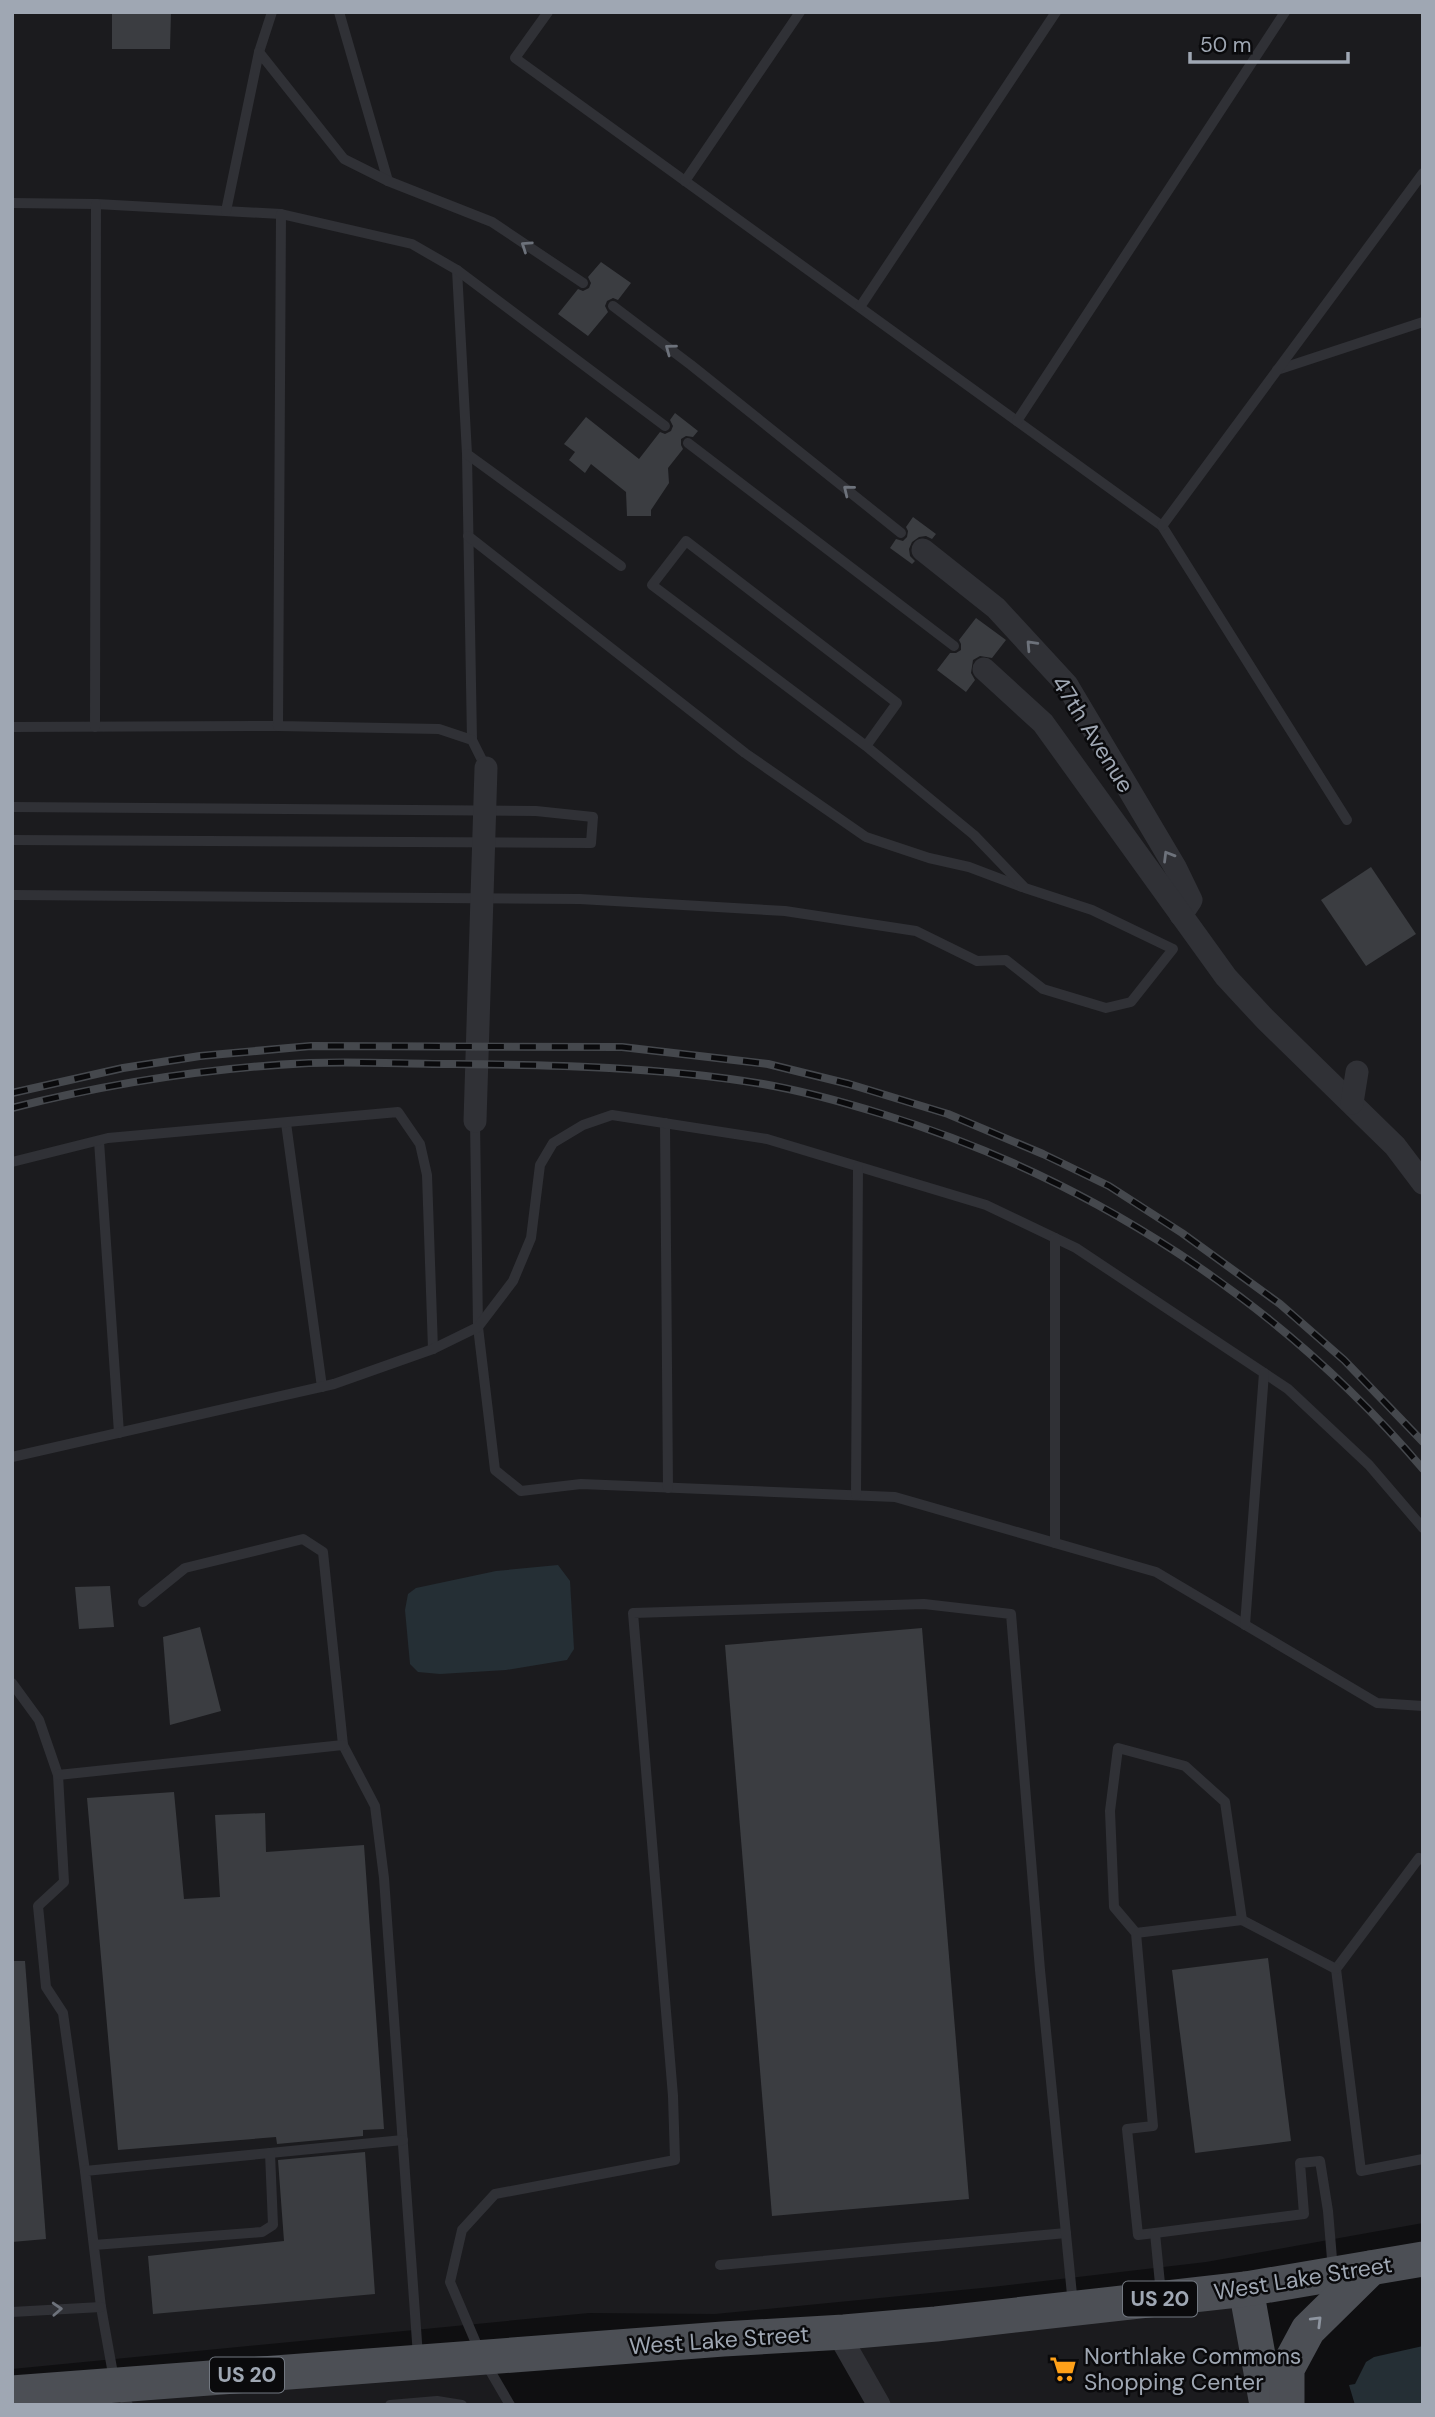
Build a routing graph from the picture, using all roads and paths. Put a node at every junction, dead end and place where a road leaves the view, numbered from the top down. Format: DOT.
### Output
graph roads {
  1 [pos="272,12"];
  2 [pos="339,12"];
  3 [pos="548,12"];
  4 [pos="800,12"];
  5 [pos="1055,12"];
  6 [pos="1285,12"];
  7 [pos="259,52"];
  8 [pos="1423,173"];
  9 [pos="388,181"];
  10 [pos="685,181"];
  11 [pos="12,203"];
  12 [pos="96,204"];
  13 [pos="226,211"];
  14 [pos="281,214"];
  15 [pos="457,270"];
  16 [pos="583,284"];
  17 [pos="613,306"];
  18 [pos="860,307"];
  19 [pos="1423,322"];
  20 [pos="1277,370"];
  21 [pos="1017,421"];
  22 [pos="665,426"];
  23 [pos="688,443"];
  24 [pos="467,454"];
  25 [pos="1162,526"];
  26 [pos="901,533"];
  27 [pos="468,536"];
  28 [pos="923,550"];
  29 [pos="621,566"];
  30 [pos="954,646"];
  31 [pos="984,669"];
  32 [pos="278,726"];
  33 [pos="12,727"];
  34 [pos="95,727"];
  35 [pos="472,740"];
  36 [pos="866,746"];
  37 [pos="486,768"];
  38 [pos="12,807"];
  39 [pos="485,811"];
  40 [pos="1347,820"];
  41 [pos="12,840"];
  42 [pos="484,843"];
  43 [pos="1025,888"];
  44 [pos="12,895"];
  45 [pos="482,899"];
  46 [pos="1181,915"];
  47 [pos="1194,934"];
  48 [pos="1173,949"];
  49 [pos="1357,1072"];
  50 [pos="1352,1103"];
  51 [pos="475,1121"];
  52 [pos="286,1123"];
  53 [pos="665,1123"];
  54 [pos="99,1141"];
  55 [pos="12,1162"];
  56 [pos="858,1167"];
  57 [pos="1423,1183"];
  58 [pos="1055,1238"];
  59 [pos="478,1327"];
  60 [pos="433,1349"];
  61 [pos="1264,1373"];
  62 [pos="322,1387"];
  63 [pos="119,1433"];
  64 [pos="12,1457"];
  65 [pos="668,1488"];
  66 [pos="856,1495"];
  67 [pos="1423,1528"];
  68 [pos="1055,1543"];
  69 [pos="143,1602"];
  70 [pos="1245,1625"];
  71 [pos="12,1683"];
  72 [pos="1423,1706"];
  73 [pos="343,1745"];
  74 [pos="58,1775"];
  75 [pos="1423,1860"];
  76 [pos="1242,1920"];
  77 [pos="1136,1933"];
  78 [pos="1336,1969"];
  79 [pos="403,2140"];
  80 [pos="270,2153"];
  81 [pos="1423,2160"];
  82 [pos="85,2171"];
  83 [pos="1066,2233"];
  84 [pos="1155,2233"];
  85 [pos="94,2245"];
  86 [pos="1423,2259"];
  87 [pos="720,2265"];
  88 [pos="1371,2268"];
  89 [pos="1334,2274"];
  90 [pos="1246,2289"];
  91 [pos="1162,2299"];
  92 [pos="101,2307"];
  93 [pos="1074,2309"];
  94 [pos="12,2312"];
  95 [pos="838,2333"];
  96 [pos="482,2357"];
  97 [pos="418,2362"];
  98 [pos="12,2393"];
  99 [pos="122,2395"];
  100 [pos="390,2405"];
  101 [pos="462,2405"];
  102 [pos="510,2405"];
  103 [pos="879,2405"];
  104 [pos="1267,2405"];
  105 [pos="1287,2405"];
  1 -- 7 [label="lane"];
  2 -- 9 [label="lane"];
  3 -- 10 [label="lane"];
  4 -- 10 [label="lane"];
  5 -- 18 [label="lane"];
  6 -- 21 [label="lane"];
  7 -- 9 [label="lane"];
  7 -- 13 [label="lane"];
  8 -- 20 [label="lane"];
  16 -- 9 [label="lane, one-way"];
  10 -- 18 [label="lane"];
  11 -- 12 [label="lane"];
  12 -- 13 [label="lane"];
  12 -- 34 [label="lane"];
  13 -- 14 [label="lane"];
  14 -- 15 [label="lane"];
  14 -- 32 [label="lane"];
  15 -- 22 [label="lane"];
  15 -- 24 [label="lane"];
  26 -- 17 [label="lane, one-way"];
  18 -- 21 [label="lane"];
  19 -- 20 [label="lane"];
  20 -- 25 [label="lane"];
  21 -- 25 [label="lane"];
  23 -- 30 [label="lane"];
  24 -- 27 [label="lane"];
  24 -- 29 [label="lane"];
  25 -- 40 [label="lane"];
  27 -- 35 [label="lane"];
  27 -- 43 [label="lane"];
  46 -- 28 [label="street, 47th Avenue, one-way"];
  31 -- 46 [label="street, 47th Avenue"];
  32 -- 34 [label="lane"];
  32 -- 35 [label="lane"];
  33 -- 34 [label="lane"];
  35 -- 37 [label="lane"];
  36 -- 36 [label="lane"];
  36 -- 43 [label="lane"];
  37 -- 39 [label="street"];
  38 -- 39 [label="lane"];
  39 -- 42 [label="street"];
  39 -- 42 [label="lane"];
  41 -- 42 [label="lane"];
  42 -- 45 [label="street"];
  43 -- 48 [label="lane"];
  44 -- 45 [label="lane"];
  45 -- 48 [label="lane"];
  45 -- 51 [label="street"];
  46 -- 47 [label="street, 47th Avenue"];
  47 -- 48 [label="lane"];
  47 -- 50 [label="street, 47th Avenue"];
  49 -- 50 [label="street"];
  50 -- 57 [label="street, 47th Avenue"];
  51 -- 59 [label="lane"];
  52 -- 54 [label="lane"];
  52 -- 60 [label="lane"];
  52 -- 62 [label="lane"];
  53 -- 56 [label="lane"];
  53 -- 59 [label="lane"];
  53 -- 65 [label="lane"];
  54 -- 55 [label="lane"];
  54 -- 63 [label="lane"];
  56 -- 58 [label="lane"];
  56 -- 66 [label="lane"];
  58 -- 61 [label="lane"];
  58 -- 68 [label="lane"];
  59 -- 60 [label="lane"];
  59 -- 65 [label="lane"];
  60 -- 62 [label="lane"];
  61 -- 67 [label="lane"];
  61 -- 70 [label="lane"];
  62 -- 63 [label="lane"];
  63 -- 64 [label="lane"];
  65 -- 66 [label="lane"];
  66 -- 68 [label="lane"];
  68 -- 70 [label="lane"];
  69 -- 73 [label="lane"];
  70 -- 72 [label="lane"];
  71 -- 74 [label="lane"];
  73 -- 74 [label="lane"];
  73 -- 79 [label="lane"];
  74 -- 82 [label="lane"];
  75 -- 78 [label="lane"];
  76 -- 77 [label="lane"];
  76 -- 77 [label="lane"];
  76 -- 78 [label="lane"];
  77 -- 84 [label="lane"];
  78 -- 81 [label="lane"];
  79 -- 80 [label="lane"];
  79 -- 97 [label="lane"];
  80 -- 82 [label="lane"];
  80 -- 85 [label="lane"];
  82 -- 85 [label="lane"];
  83 -- 87 [label="lane"];
  83 -- 93 [label="lane"];
  83 -- 96 [label="lane"];
  84 -- 89 [label="lane"];
  84 -- 91 [label="lane"];
  85 -- 92 [label="lane"];
  86 -- 88 [label="main road, West Lake Street / US 20"];
  88 -- 89 [label="main road, West Lake Street / US 20"];
  105 -- 88 [label="main road, one-way"];
  89 -- 90 [label="main road, West Lake Street / US 20"];
  90 -- 91 [label="main road, West Lake Street / US 20"];
  90 -- 104 [label="main road"];
  91 -- 93 [label="main road, West Lake Street / US 20"];
  94 -- 92 [label="lane, one-way"];
  92 -- 99 [label="lane"];
  93 -- 95 [label="main road, West Lake Street / US 20"];
  95 -- 96 [label="main road, West Lake Street / US 20"];
  95 -- 103 [label="street"];
  96 -- 97 [label="main road, West Lake Street / US 20"];
  96 -- 102 [label="lane"];
  97 -- 99 [label="main road, West Lake Street / US 20"];
  98 -- 99 [label="main road, West Lake Street / US 20"];
  100 -- 101 [label="lane"];
}
